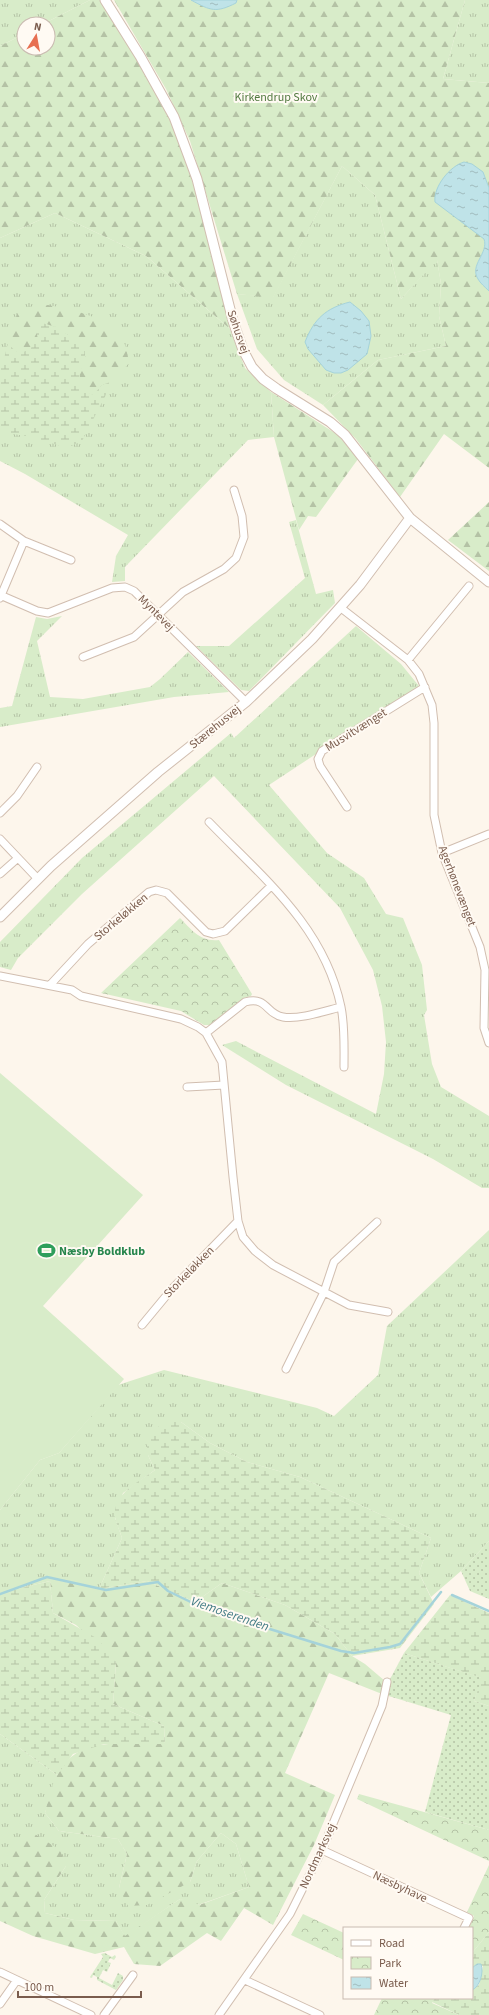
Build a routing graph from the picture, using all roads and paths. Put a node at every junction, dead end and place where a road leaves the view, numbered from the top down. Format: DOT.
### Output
graph roads {
  1 [pos="105,0"];
  2 [pos="234,490"];
  3 [pos="410,518"];
  4 [pos="0,524"];
  5 [pos="24,540"];
  6 [pos="70,560"];
  7 [pos="489,582"];
  8 [pos="469,586"];
  9 [pos="0,596"];
  10 [pos="341,608"];
  11 [pos="157,614"];
  12 [pos="83,657"];
  13 [pos="408,660"];
  14 [pos="425,687"];
  15 [pos="246,702"];
  16 [pos="37,767"];
  17 [pos="347,807"];
  18 [pos="0,813"];
  19 [pos="209,822"];
  20 [pos="489,834"];
  21 [pos="0,839"];
  22 [pos="442,853"];
  23 [pos="18,858"];
  24 [pos="0,874"];
  25 [pos="38,878"];
  26 [pos="271,886"];
  27 [pos="0,917"];
  28 [pos="0,976"];
  29 [pos="50,985"];
  30 [pos="341,1008"];
  31 [pos="206,1033"];
  32 [pos="489,1043"];
  33 [pos="344,1067"];
  34 [pos="224,1085"];
  35 [pos="187,1087"];
  36 [pos="238,1221"];
  37 [pos="377,1222"];
  38 [pos="324,1292"];
  39 [pos="388,1312"];
  40 [pos="142,1325"];
  41 [pos="286,1369"];
  42 [pos="387,1682"];
  43 [pos="322,1850"];
  44 [pos="464,1927"];
  45 [pos="0,1972"];
  46 [pos="133,1975"];
  47 [pos="17,1980"];
  48 [pos="246,1980"];
  49 [pos="0,2004"];
  50 [pos="92,2015"];
  51 [pos="104,2015"];
  52 [pos="219,2015"];
  53 [pos="320,2015"];
  1 -- 3 [label="street, Søhusvej"];
  2 -- 11 [label="street"];
  3 -- 7 [label="street, Søhusvej"];
  3 -- 10 [label="street, Stærehusvej"];
  4 -- 5 [label="street"];
  5 -- 6 [label="street"];
  5 -- 9 [label="street"];
  8 -- 13 [label="street"];
  9 -- 11 [label="street, Myntevej"];
  10 -- 13 [label="street, Agerhønevænget"];
  10 -- 15 [label="street, Stærehusvej"];
  11 -- 12 [label="street"];
  11 -- 15 [label="street, Myntevej"];
  13 -- 14 [label="street, Agerhønevænget"];
  14 -- 17 [label="street, Musvitvænget"];
  14 -- 22 [label="street, Agerhønevænget"];
  15 -- 25 [label="street, Stærehusvej"];
  16 -- 18 [label="street"];
  19 -- 26 [label="street"];
  20 -- 22 [label="street"];
  21 -- 23 [label="street"];
  22 -- 32 [label="street, Agerhønevænget"];
  23 -- 24 [label="street"];
  23 -- 25 [label="street"];
  25 -- 27 [label="street, Stærehusvej"];
  26 -- 29 [label="street, Storkeløkken"];
  26 -- 30 [label="street"];
  28 -- 29 [label="street"];
  29 -- 31 [label="street"];
  30 -- 31 [label="street"];
  30 -- 33 [label="street"];
  31 -- 34 [label="street"];
  34 -- 35 [label="street"];
  34 -- 36 [label="street"];
  36 -- 38 [label="street"];
  36 -- 40 [label="street, Storkeløkken"];
  37 -- 38 [label="street"];
  38 -- 39 [label="street"];
  38 -- 41 [label="street"];
  42 -- 43 [label="street, Nordmarksvej"];
  43 -- 44 [label="street, Næsbyhave"];
  43 -- 48 [label="street, Nordmarksvej"];
  45 -- 47 [label="street"];
  46 -- 51 [label="street"];
  47 -- 49 [label="street"];
  47 -- 50 [label="street"];
  48 -- 52 [label="street, Nordmarksvej"];
  48 -- 53 [label="street"];
}
